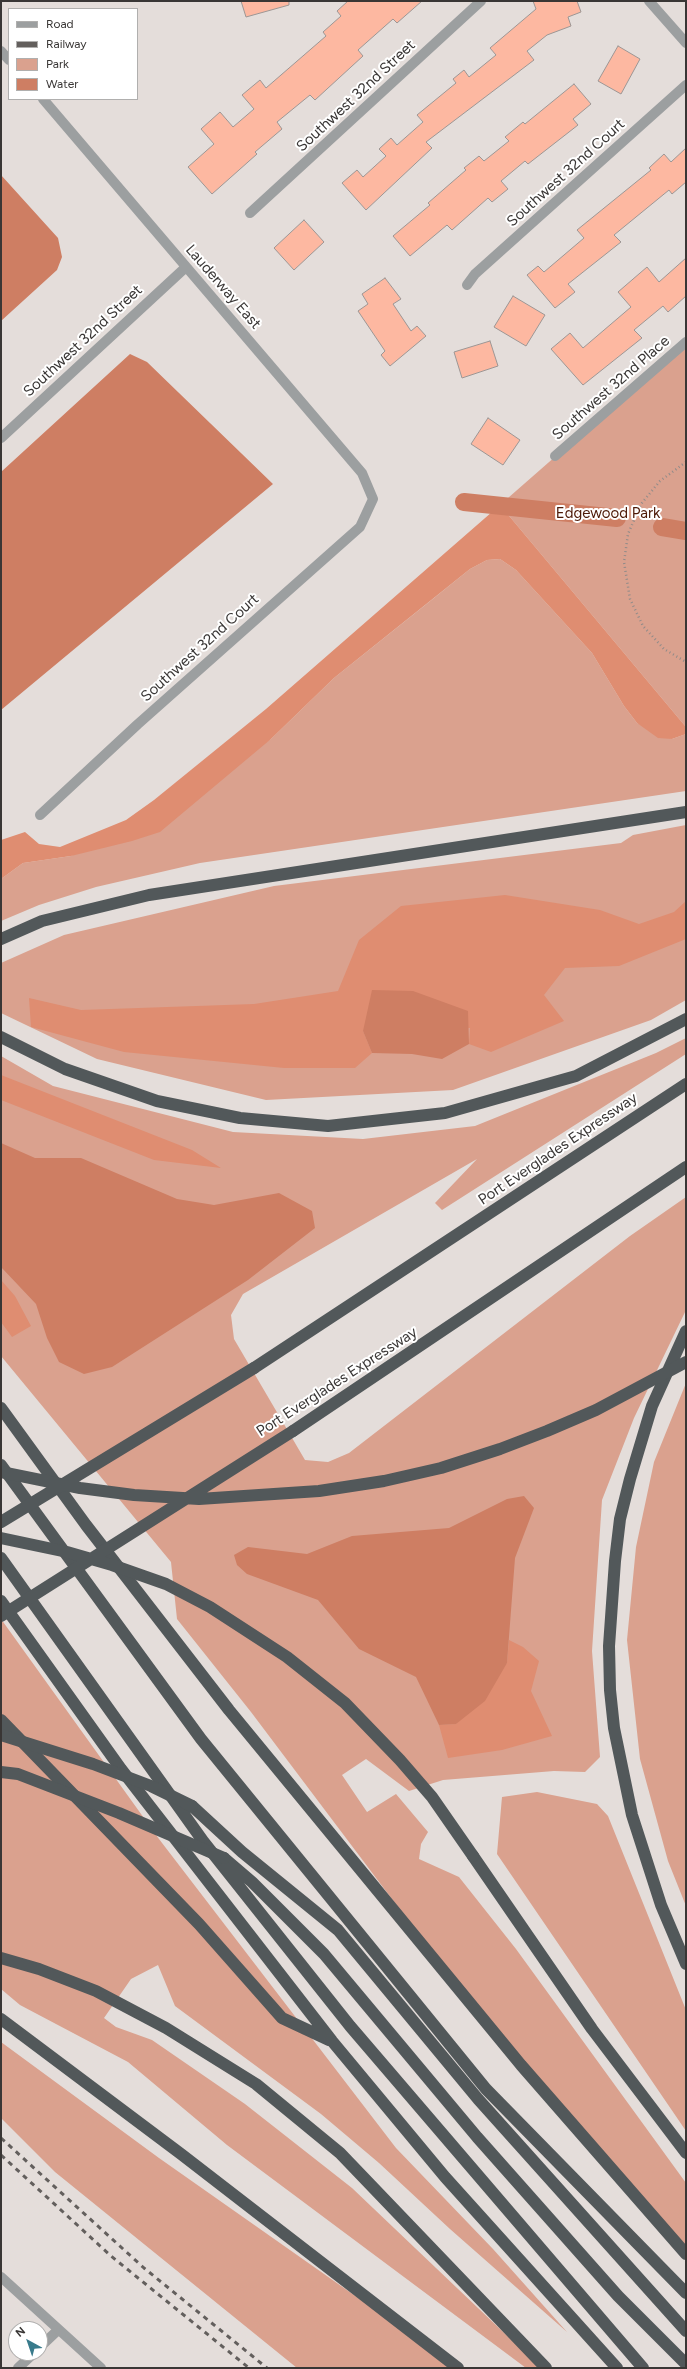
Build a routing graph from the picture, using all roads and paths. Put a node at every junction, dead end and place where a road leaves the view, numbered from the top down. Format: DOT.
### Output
graph roads {
  1 [pos="481,1"];
  2 [pos="649,1"];
  3 [pos="686,43"];
  4 [pos="1,51"];
  5 [pos="8,59"];
  6 [pos="686,85"];
  7 [pos="44,100"];
  8 [pos="250,213"];
  9 [pos="186,267"];
  10 [pos="467,285"];
  11 [pos="686,342"];
  12 [pos="1,438"];
  13 [pos="555,456"];
  14 [pos="686,462"];
  15 [pos="373,499"];
  16 [pos="686,662"];
  17 [pos="686,812"];
  18 [pos="40,815"];
  19 [pos="1,939"];
  20 [pos="686,1019"];
  21 [pos="1,1037"];
  22 [pos="686,1084"];
  23 [pos="686,1167"];
  24 [pos="686,1331"];
  25 [pos="686,1362"];
  26 [pos="1,1408"];
  27 [pos="1,1465"];
  28 [pos="1,1472"];
  29 [pos="1,1522"];
  30 [pos="1,1538"];
  31 [pos="1,1558"];
  32 [pos="1,1601"];
  33 [pos="1,1616"];
  34 [pos="1,1720"];
  35 [pos="1,1735"];
  36 [pos="1,1772"];
  37 [pos="1,1958"];
  38 [pos="686,1964"];
  39 [pos="1,2019"];
  40 [pos="332,2041"];
  41 [pos="686,2153"];
  42 [pos="686,2254"];
  43 [pos="1,2277"];
  44 [pos="686,2293"];
  45 [pos="58,2330"];
  46 [pos="686,2332"];
  47 [pos="48,2339"];
  48 [pos="25,2361"];
  49 [pos="686,2364"];
  50 [pos="18,2368"];
  51 [pos="102,2368"];
  52 [pos="458,2368"];
  53 [pos="546,2368"];
  54 [pos="617,2368"];
  55 [pos="643,2368"];
  1 -- 8 [label="street, Southwest 32nd Street"];
  2 -- 3 [label="street"];
  4 -- 5 [label="street"];
  6 -- 10 [label="street, Southwest 32nd Court"];
  7 -- 9 [label="street, Lauderway East"];
  9 -- 12 [label="street, Southwest 32nd Street"];
  9 -- 15 [label="street, Lauderway East"];
  11 -- 13 [label="street, Southwest 32nd Place"];
  14 -- 16 [label="path"];
  15 -- 18 [label="street, Southwest 32nd Court"];
  17 -- 19 [label="highway"];
  20 -- 21 [label="highway"];
  22 -- 29 [label="highway, Port Everglades Expressway, bridge"];
  23 -- 33 [label="highway, Port Everglades Expressway, bridge"];
  24 -- 38 [label="highway"];
  25 -- 28 [label="highway, bridge"];
  26 -- 42 [label="highway"];
  27 -- 44 [label="highway"];
  30 -- 41 [label="highway, bridge"];
  31 -- 55 [label="highway"];
  32 -- 40 [label="highway"];
  34 -- 40 [label="highway"];
  35 -- 46 [label="highway, bridge"];
  36 -- 49 [label="highway, bridge"];
  37 -- 53 [label="highway"];
  39 -- 52 [label="highway"];
  40 -- 54 [label="highway"];
  43 -- 45 [label="street"];
  45 -- 47 [label="street"];
  45 -- 51 [label="street"];
  48 -- 50 [label="street"];
}
